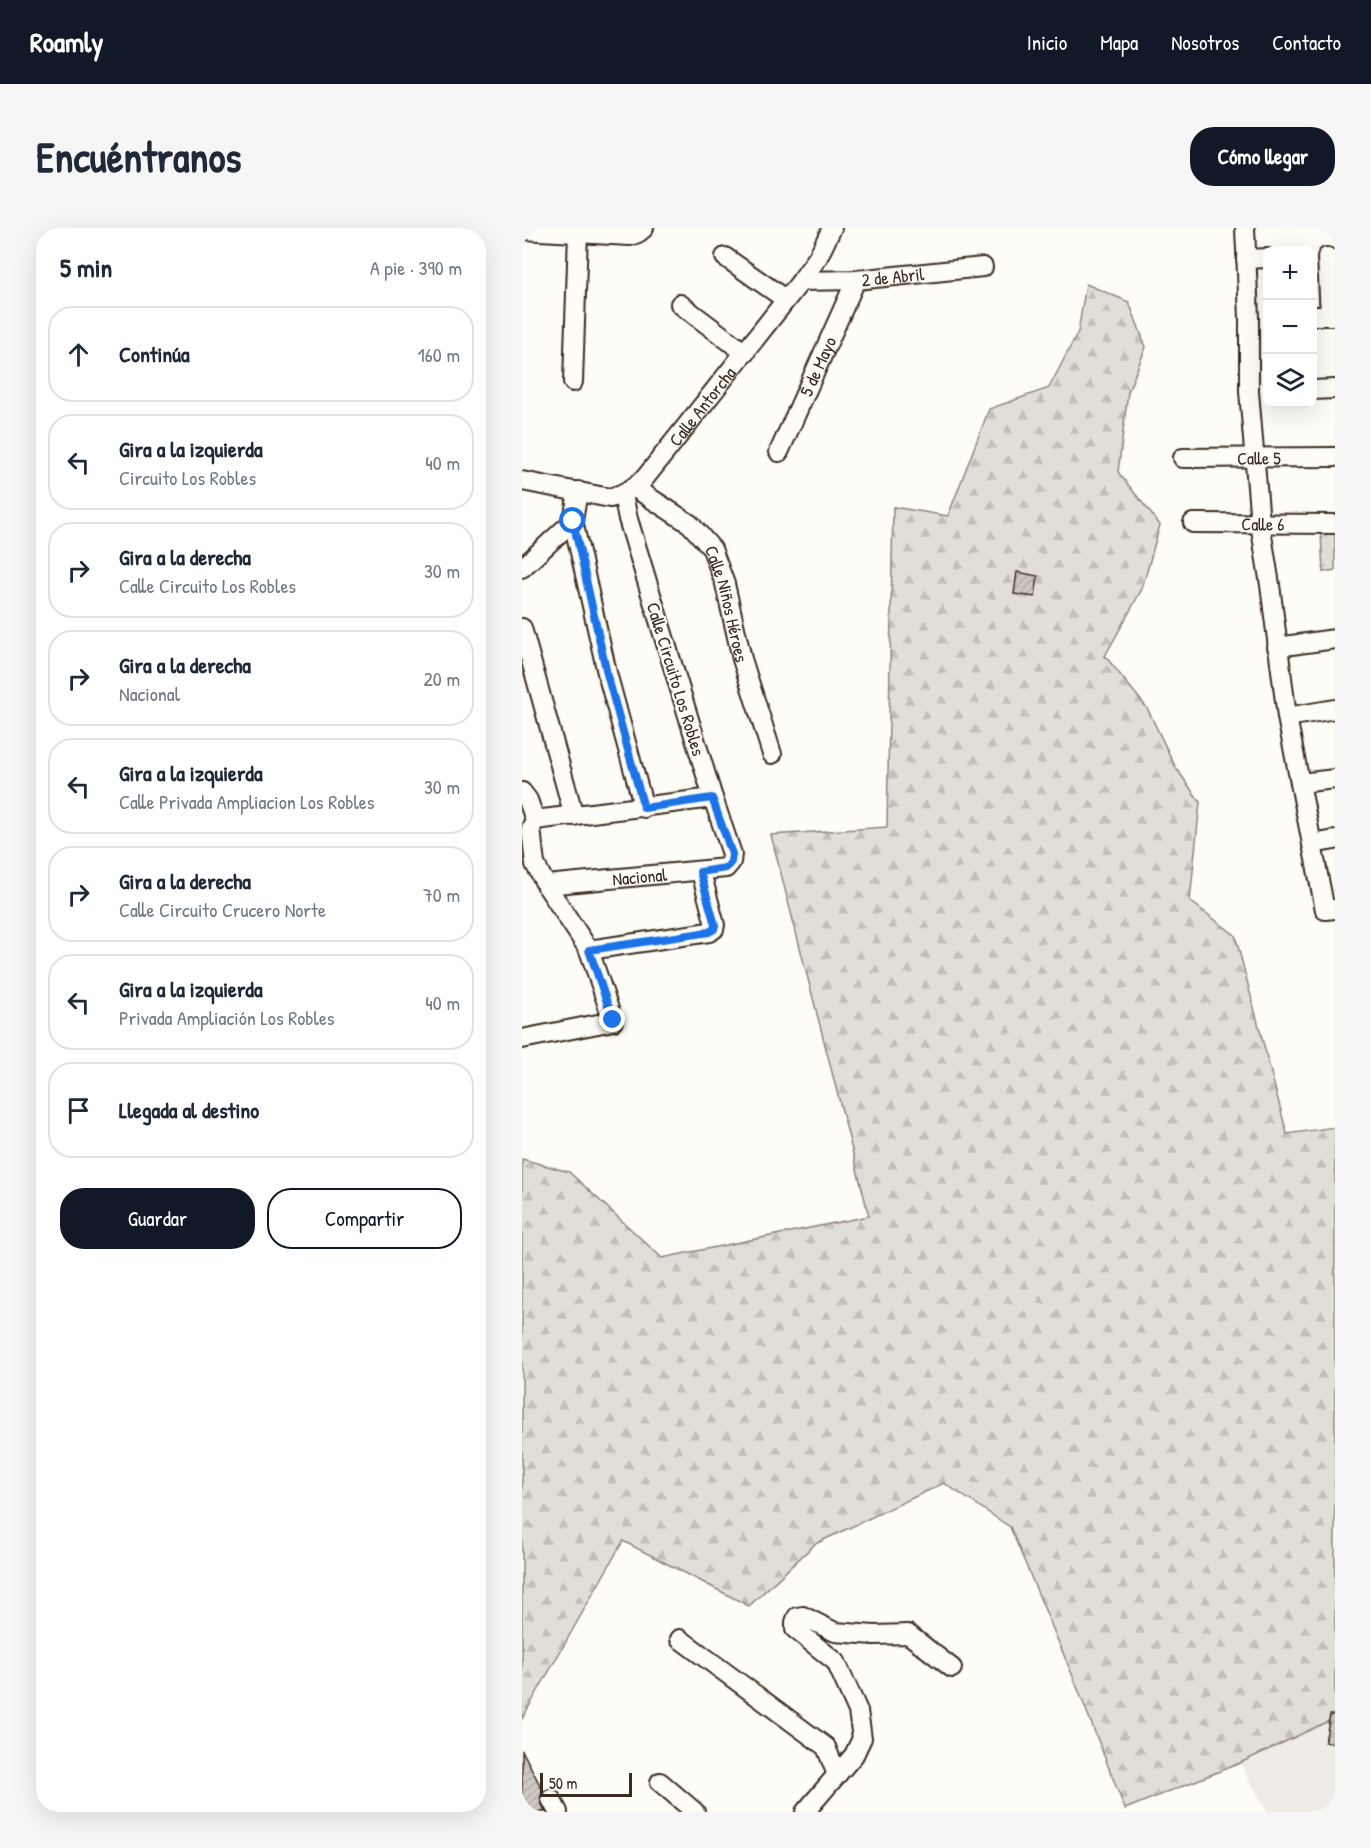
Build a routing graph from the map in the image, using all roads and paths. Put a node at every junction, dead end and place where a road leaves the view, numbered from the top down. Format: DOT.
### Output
graph roads {
  1 [pos="832,228"];
  2 [pos="1245,228"];
  3 [pos="522,230"];
  4 [pos="641,231"];
  5 [pos="578,233"];
  6 [pos="725,257"];
  7 [pos="1325,257"];
  8 [pos="1263,258"];
  9 [pos="1246,259"];
  10 [pos="983,267"];
  11 [pos="856,280"];
  12 [pos="801,281"];
  13 [pos="785,299"];
  14 [pos="680,304"];
  15 [pos="1326,316"];
  16 [pos="1258,318"];
  17 [pos="746,353"];
  18 [pos="573,382"];
  19 [pos="1335,389"];
  20 [pos="1317,390"];
  21 [pos="1258,391"];
  22 [pos="779,452"];
  23 [pos="1335,457"];
  24 [pos="1183,458"];
  25 [pos="1255,458"];
  26 [pos="522,481"];
  27 [pos="578,491"];
  28 [pos="629,491"];
  29 [pos="573,521"];
  30 [pos="1193,523"];
  31 [pos="1260,523"];
  32 [pos="1335,524"];
  33 [pos="522,568"];
  34 [pos="522,628"];
  35 [pos="1335,639"];
  36 [pos="1277,647"];
  37 [pos="1335,709"];
  38 [pos="1287,717"];
  39 [pos="772,754"];
  40 [pos="1335,779"];
  41 [pos="1300,783"];
  42 [pos="522,792"];
  43 [pos="712,798"];
  44 [pos="644,808"];
  45 [pos="574,816"];
  46 [pos="535,820"];
  47 [pos="1335,840"];
  48 [pos="1312,844"];
  49 [pos="731,862"];
  50 [pos="700,872"];
  51 [pos="546,885"];
  52 [pos="1330,910"];
  53 [pos="589,950"];
  54 [pos="522,1039"];
  55 [pos="680,1639"];
  56 [pos="952,1668"];
  57 [pos="837,1775"];
  58 [pos="660,1782"];
  59 [pos="695,1812"];
  60 [pos="805,1812"];
  1 -- 12 [label="street, Calle Antorcha"];
  2 -- 9 [label="street"];
  3 -- 5 [label="street"];
  4 -- 5 [label="street"];
  5 -- 18 [label="street"];
  6 -- 13 [label="street"];
  7 -- 15 [label="street"];
  8 -- 9 [label="street"];
  9 -- 16 [label="street"];
  10 -- 11 [label="street, 2 de Abril"];
  11 -- 12 [label="street, 2 de Abril"];
  11 -- 22 [label="street, 5 de Mayo"];
  12 -- 13 [label="street, Calle Antorcha"];
  13 -- 17 [label="street, Calle Antorcha"];
  14 -- 17 [label="street"];
  16 -- 21 [label="street"];
  17 -- 28 [label="street, Calle Antorcha"];
  19 -- 20 [label="street"];
  21 -- 25 [label="street"];
  23 -- 25 [label="street, Calle 5"];
  24 -- 25 [label="street, Calle 5"];
  25 -- 31 [label="street"];
  26 -- 27 [label="street"];
  27 -- 28 [label="street"];
  27 -- 29 [label="street"];
  28 -- 39 [label="street, Calle Niños Héroes"];
  28 -- 43 [label="street, Calle Circuito Los Robles"];
  29 -- 33 [label="street"];
  29 -- 44 [label="street"];
  30 -- 31 [label="street, Calle 6"];
  31 -- 32 [label="street, Calle 6"];
  31 -- 36 [label="street"];
  34 -- 45 [label="street"];
  35 -- 36 [label="street"];
  36 -- 38 [label="street"];
  37 -- 38 [label="street"];
  38 -- 41 [label="street"];
  40 -- 41 [label="street"];
  41 -- 48 [label="street"];
  42 -- 46 [label="street"];
  43 -- 44 [label="street"];
  43 -- 49 [label="street, Calle Circuito Los Robles"];
  44 -- 45 [label="street"];
  45 -- 46 [label="street"];
  46 -- 51 [label="street"];
  47 -- 48 [label="street"];
  48 -- 52 [label="street"];
  49 -- 50 [label="street, Nacional"];
  50 -- 51 [label="street, Nacional"];
  50 -- 53 [label="street"];
  51 -- 53 [label="street"];
  53 -- 54 [label="street"];
  55 -- 57 [label="street"];
  56 -- 57 [label="street"];
  57 -- 60 [label="street"];
  58 -- 59 [label="street"];
}
